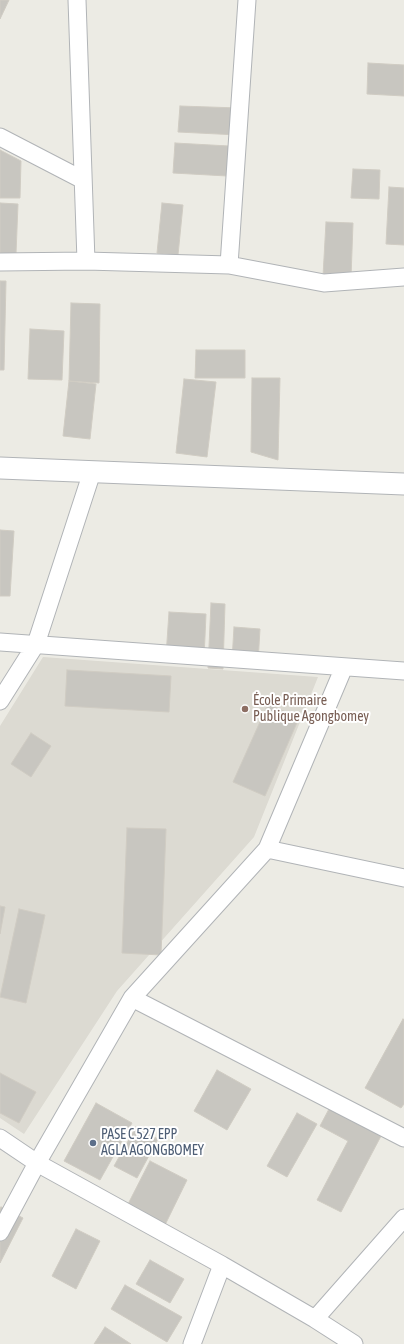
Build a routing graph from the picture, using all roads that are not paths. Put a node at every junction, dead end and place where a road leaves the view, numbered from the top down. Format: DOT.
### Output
graph roads {
  1 [pos="76,0"];
  2 [pos="247,0"];
  3 [pos="0,137"];
  4 [pos="83,180"];
  5 [pos="86,261"];
  6 [pos="0,262"];
  7 [pos="228,265"];
  8 [pos="404,277"];
  9 [pos="0,468"];
  10 [pos="92,472"];
  11 [pos="404,484"];
  12 [pos="0,642"];
  13 [pos="36,644"];
  14 [pos="344,667"];
  15 [pos="404,671"];
  16 [pos="0,701"];
  17 [pos="267,848"];
  18 [pos="404,878"];
  19 [pos="132,998"];
  20 [pos="0,1138"];
  21 [pos="404,1138"];
  22 [pos="37,1163"];
  23 [pos="404,1218"];
  24 [pos="0,1232"];
  25 [pos="222,1266"];
  26 [pos="315,1319"];
  27 [pos="192,1344"];
  28 [pos="354,1344"];
  1 -- 4 [label="street"];
  2 -- 7 [label="street"];
  3 -- 4 [label="street"];
  4 -- 5 [label="street"];
  5 -- 6 [label="street"];
  5 -- 7 [label="street"];
  7 -- 8 [label="street"];
  9 -- 10 [label="street"];
  10 -- 11 [label="street"];
  10 -- 13 [label="street"];
  12 -- 13 [label="street"];
  13 -- 14 [label="street"];
  13 -- 16 [label="street"];
  14 -- 15 [label="street"];
  14 -- 17 [label="street"];
  17 -- 18 [label="street"];
  17 -- 19 [label="street"];
  19 -- 21 [label="street"];
  19 -- 22 [label="street"];
  20 -- 22 [label="street"];
  22 -- 24 [label="street"];
  22 -- 25 [label="street"];
  23 -- 26 [label="street"];
  25 -- 26 [label="street"];
  25 -- 27 [label="street"];
  26 -- 28 [label="street"];
}
